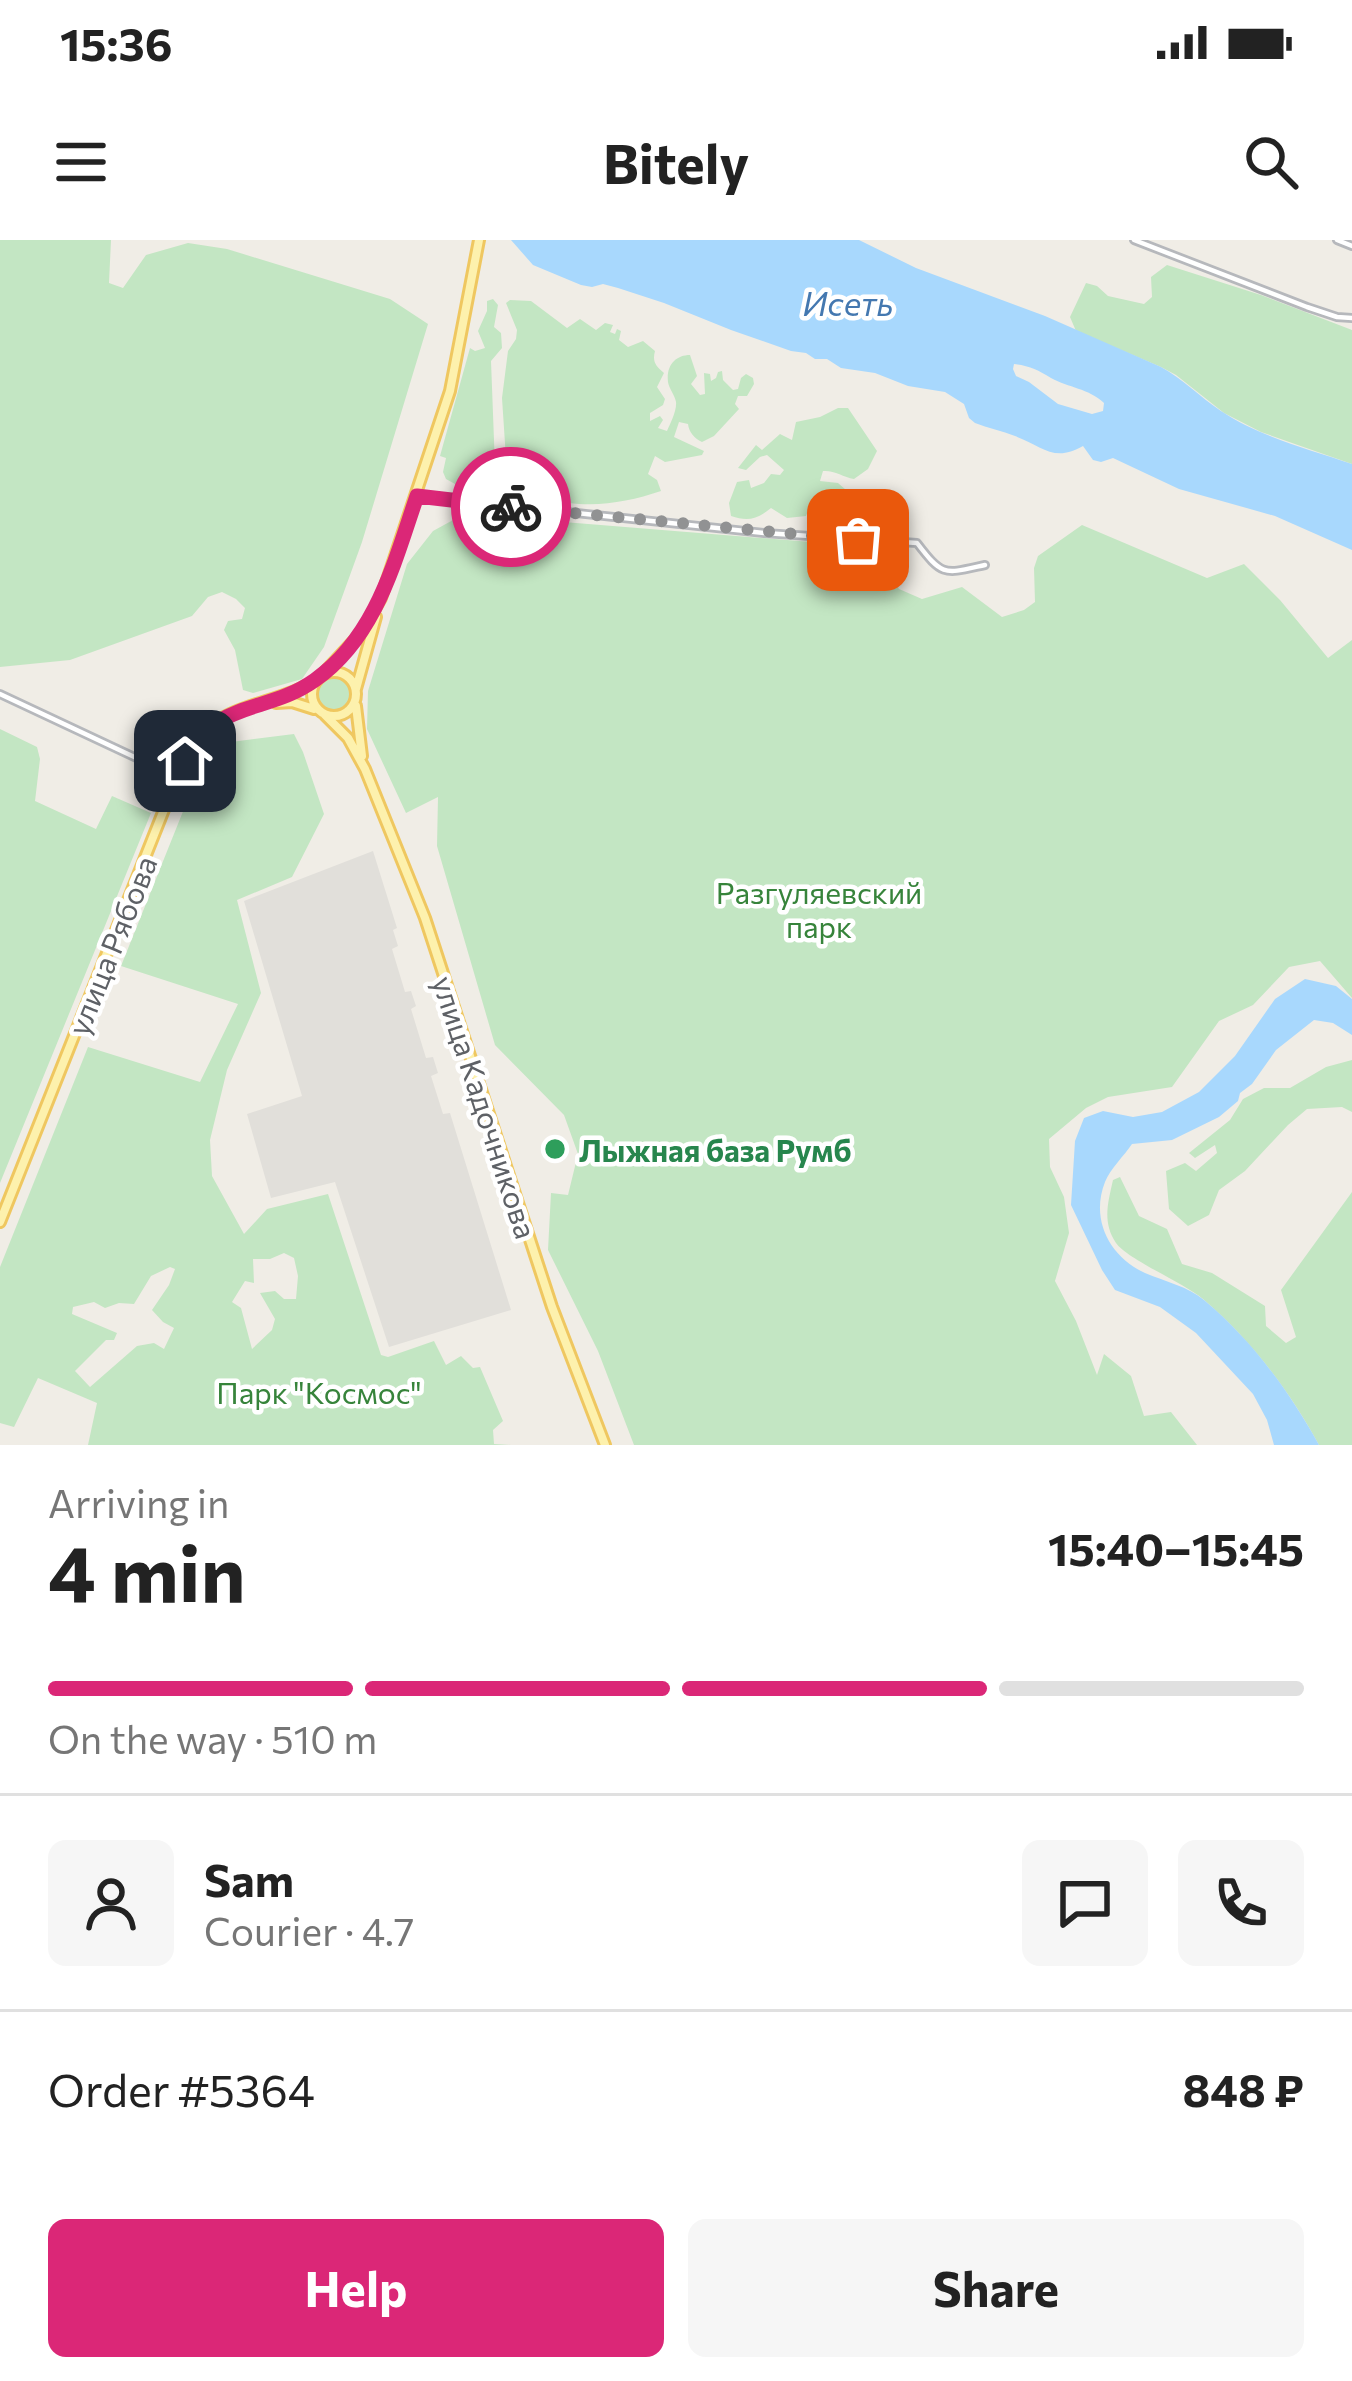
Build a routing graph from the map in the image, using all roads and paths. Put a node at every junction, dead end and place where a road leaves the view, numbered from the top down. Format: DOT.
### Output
graph roads {
  1 [pos="479,240"];
  2 [pos="1134,240"];
  3 [pos="1337,240"];
  4 [pos="1352,246"];
  5 [pos="1352,318"];
  6 [pos="417,496"];
  7 [pos="985,566"];
  8 [pos="381,598"];
  9 [pos="320,677"];
  10 [pos="0,694"];
  11 [pos="356,695"];
  12 [pos="263,704"];
  13 [pos="322,714"];
  14 [pos="365,769"];
  15 [pos="177,777"];
  16 [pos="0,1222"];
  17 [pos="605,1445"];
  1 -- 6 [label="main road"];
  2 -- 5 [label="street"];
  3 -- 4 [label="street"];
  6 -- 7 [label="street"];
  6 -- 8 [label="main road"];
  8 -- 9 [label="main road"];
  8 -- 11 [label="main road"];
  9 -- 11 [label="main road"];
  9 -- 12 [label="main road"];
  9 -- 13 [label="main road"];
  10 -- 15 [label="street"];
  11 -- 13 [label="main road"];
  11 -- 14 [label="main road"];
  12 -- 13 [label="main road"];
  12 -- 15 [label="main road, улица Рябова"];
  13 -- 14 [label="main road"];
  14 -- 17 [label="main road, улица Кадочникова"];
  15 -- 16 [label="main road, улица Рябова"];
}
